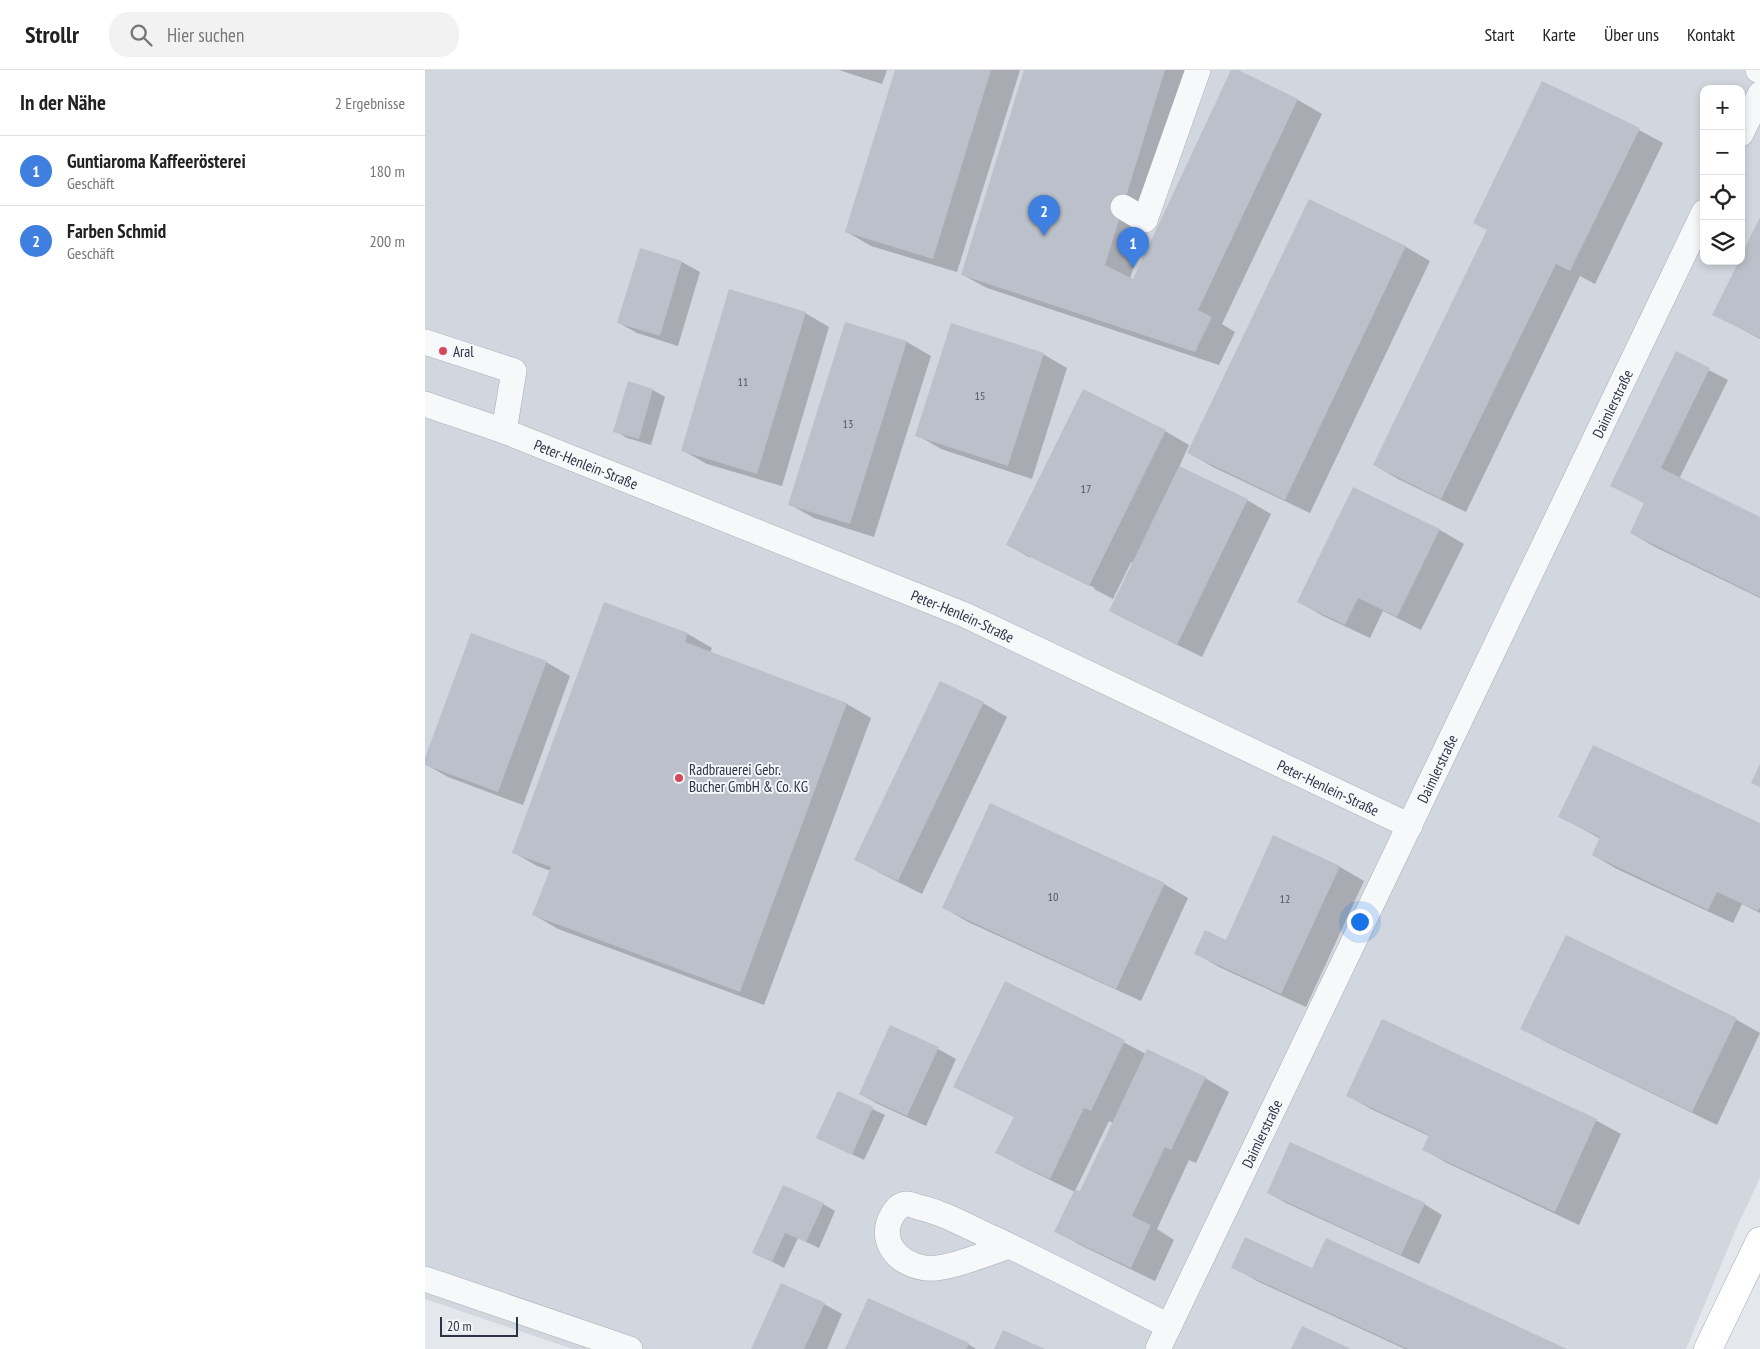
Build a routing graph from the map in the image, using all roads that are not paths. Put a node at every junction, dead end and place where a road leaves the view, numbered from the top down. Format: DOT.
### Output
graph roads {
  1 [pos="1198,70"];
  2 [pos="1760,94"];
  3 [pos="1743,130"];
  4 [pos="1123,207"];
  5 [pos="1700,220"];
  6 [pos="425,342"];
  7 [pos="425,404"];
  8 [pos="503,431"];
  9 [pos="1410,826"];
  10 [pos="1760,1241"];
  11 [pos="1009,1246"];
  12 [pos="425,1279"];
  13 [pos="1169,1326"];
  14 [pos="630,1349"];
  15 [pos="1158,1349"];
  16 [pos="1708,1349"];
  1 -- 4 [label="street"];
  2 -- 3 [label="street"];
  5 -- 9 [label="street, Daimlerstraße"];
  6 -- 8 [label="street"];
  7 -- 8 [label="street, Peter-Henlein-Straße"];
  8 -- 9 [label="street, Peter-Henlein-Straße"];
  9 -- 13 [label="street, Daimlerstraße"];
  10 -- 16 [label="main road"];
  11 -- 13 [label="street"];
  12 -- 14 [label="street"];
  13 -- 15 [label="street, Daimlerstraße"];
}
